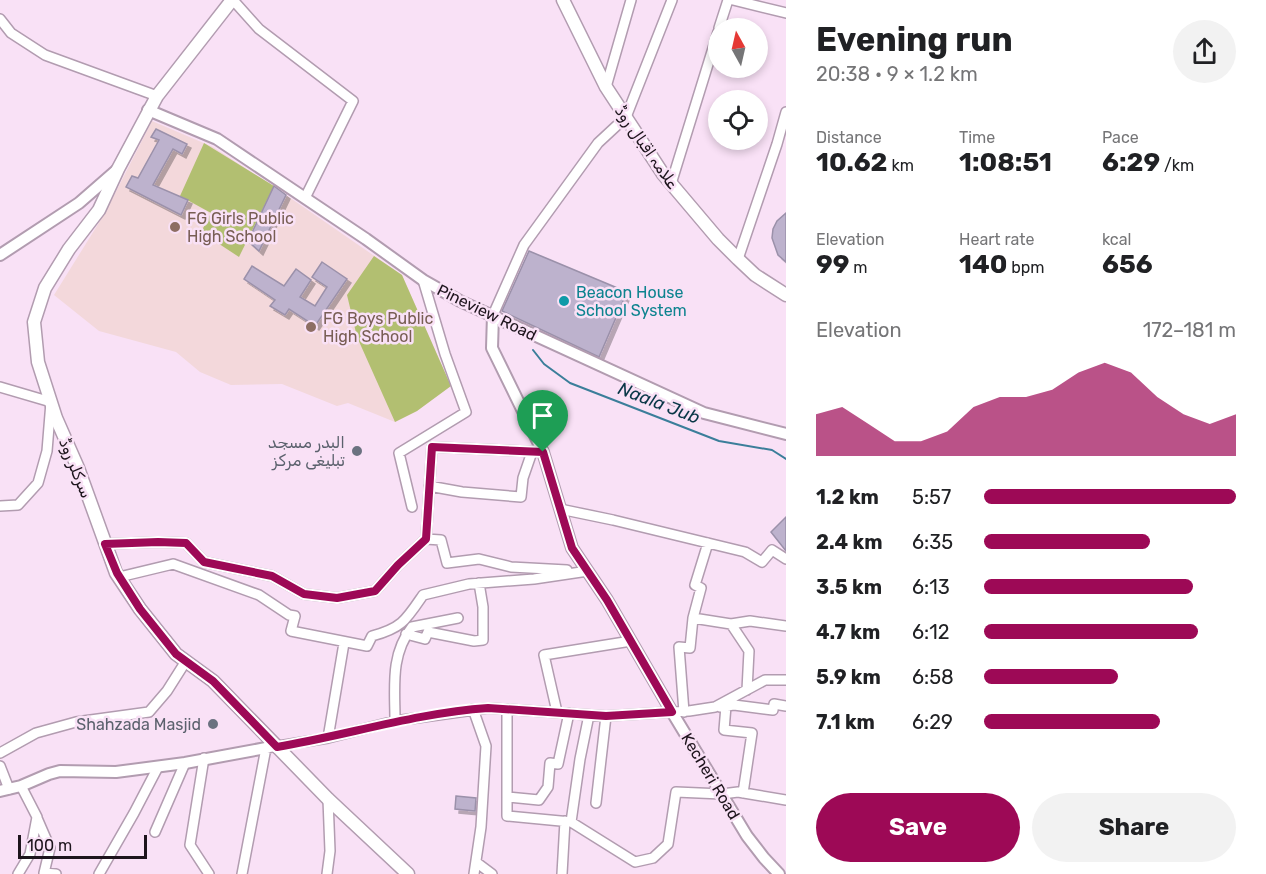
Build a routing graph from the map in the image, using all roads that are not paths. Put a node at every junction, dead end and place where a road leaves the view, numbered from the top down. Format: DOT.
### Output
graph roads {
  1 [pos="233,0"];
  2 [pos="563,0"];
  3 [pos="631,0"];
  4 [pos="672,0"];
  5 [pos="730,0"];
  6 [pos="786,13"];
  7 [pos="723,18"];
  8 [pos="0,19"];
  9 [pos="708,65"];
  10 [pos="606,87"];
  11 [pos="157,96"];
  12 [pos="148,110"];
  13 [pos="786,112"];
  14 [pos="626,117"];
  15 [pos="118,169"];
  16 [pos="671,184"];
  17 [pos="305,198"];
  18 [pos="0,255"];
  19 [pos="738,259"];
  20 [pos="423,280"];
  21 [pos="786,295"];
  22 [pos="493,315"];
  23 [pos="0,387"];
  24 [pos="51,402"];
  25 [pos="786,434"];
  26 [pos="538,452"];
  27 [pos="429,486"];
  28 [pos="0,506"];
  29 [pos="412,507"];
  30 [pos="560,509"];
  31 [pos="426,539"];
  32 [pos="708,543"];
  33 [pos="105,544"];
  34 [pos="786,560"];
  35 [pos="588,571"];
  36 [pos="119,577"];
  37 [pos="478,583"];
  38 [pos="458,618"];
  39 [pos="693,618"];
  40 [pos="731,624"];
  41 [pos="786,626"];
  42 [pos="406,634"];
  43 [pos="631,641"];
  44 [pos="344,643"];
  45 [pos="186,661"];
  46 [pos="786,680"];
  47 [pos="747,690"];
  48 [pos="726,706"];
  49 [pos="786,706"];
  50 [pos="715,707"];
  51 [pos="473,709"];
  52 [pos="507,709"];
  53 [pos="557,712"];
  54 [pos="672,712"];
  55 [pos="684,712"];
  56 [pos="569,713"];
  57 [pos="590,715"];
  58 [pos="606,716"];
  59 [pos="395,721"];
  60 [pos="328,738"];
  61 [pos="271,747"];
  62 [pos="0,753"];
  63 [pos="204,759"];
  64 [pos="185,763"];
  65 [pos="0,766"];
  66 [pos="158,767"];
  67 [pos="10,788"];
  68 [pos="743,793"];
  69 [pos="722,794"];
  70 [pos="507,797"];
  71 [pos="328,799"];
  72 [pos="786,800"];
  73 [pos="596,803"];
  74 [pos="37,817"];
  75 [pos="568,821"];
  76 [pos="155,832"];
  77 [pos="476,861"];
  78 [pos="18,874"];
  79 [pos="56,874"];
  80 [pos="99,874"];
  81 [pos="209,874"];
  82 [pos="242,874"];
  83 [pos="327,874"];
  84 [pos="408,874"];
  85 [pos="474,874"];
  86 [pos="492,874"];
  87 [pos="562,874"];
  88 [pos="779,874"];
  1 -- 11 [label="main road, سرکلر روڈ"];
  1 -- 17 [label="street"];
  2 -- 10 [label="main road, علامہ اقبال روڈ"];
  3 -- 10 [label="street"];
  4 -- 14 [label="street"];
  5 -- 6 [label="street"];
  5 -- 7 [label="street"];
  8 -- 11 [label="street"];
  9 -- 16 [label="street"];
  10 -- 14 [label="main road, علامہ اقبال روڈ"];
  11 -- 12 [label="main road, سرکلر روڈ"];
  12 -- 15 [label="main road, سرکلر روڈ"];
  12 -- 17 [label="street, Pineview Road"];
  13 -- 19 [label="street"];
  14 -- 16 [label="main road, علامہ اقبال روڈ"];
  14 -- 22 [label="street"];
  15 -- 18 [label="street"];
  15 -- 24 [label="main road, سرکلر روڈ"];
  16 -- 19 [label="main road, علامہ اقبال روڈ"];
  17 -- 20 [label="street, Pineview Road"];
  19 -- 21 [label="main road, علامہ اقبال روڈ"];
  20 -- 22 [label="street, Pineview Road"];
  20 -- 29 [label="street"];
  22 -- 25 [label="street, Pineview Road"];
  22 -- 26 [label="street, Kecheri Road"];
  23 -- 24 [label="street"];
  24 -- 28 [label="street"];
  24 -- 33 [label="main road, سرکلر روڈ"];
  26 -- 27 [label="street"];
  26 -- 27 [label="street"];
  26 -- 30 [label="street, Kecheri Road"];
  27 -- 31 [label="street"];
  30 -- 32 [label="street"];
  30 -- 35 [label="street, Kecheri Road"];
  31 -- 33 [label="street"];
  31 -- 35 [label="street"];
  32 -- 34 [label="street"];
  32 -- 39 [label="street"];
  33 -- 36 [label="main road, سرکلر روڈ"];
  35 -- 37 [label="street"];
  35 -- 43 [label="street, Kecheri Road"];
  36 -- 44 [label="street"];
  36 -- 45 [label="main road, سرکلر روڈ"];
  37 -- 42 [label="street"];
  37 -- 44 [label="street"];
  38 -- 42 [label="street"];
  39 -- 40 [label="street"];
  39 -- 55 [label="street"];
  40 -- 41 [label="street"];
  40 -- 47 [label="street"];
  42 -- 59 [label="street"];
  43 -- 53 [label="street"];
  43 -- 54 [label="street, Kecheri Road"];
  44 -- 60 [label="street"];
  45 -- 61 [label="main road, سرکلر روڈ"];
  45 -- 62 [label="street"];
  46 -- 47 [label="street"];
  47 -- 50 [label="street"];
  48 -- 49 [label="street"];
  48 -- 50 [label="street"];
  48 -- 68 [label="street"];
  50 -- 55 [label="street"];
  51 -- 52 [label="street"];
  51 -- 59 [label="street"];
  51 -- 77 [label="street"];
  52 -- 53 [label="street"];
  52 -- 70 [label="street"];
  53 -- 56 [label="street"];
  54 -- 55 [label="street"];
  54 -- 58 [label="street"];
  54 -- 69 [label="street, Kecheri Road"];
  56 -- 57 [label="street"];
  56 -- 70 [label="street"];
  57 -- 58 [label="street"];
  57 -- 75 [label="street"];
  58 -- 73 [label="street"];
  59 -- 60 [label="street"];
  60 -- 61 [label="street"];
  61 -- 63 [label="street"];
  61 -- 71 [label="main road, سرکلر روڈ"];
  61 -- 82 [label="street"];
  63 -- 64 [label="street"];
  63 -- 81 [label="street"];
  64 -- 66 [label="street"];
  64 -- 76 [label="street"];
  65 -- 67 [label="street"];
  66 -- 67 [label="street"];
  66 -- 80 [label="street"];
  67 -- 74 [label="street"];
  68 -- 69 [label="street"];
  68 -- 72 [label="street"];
  69 -- 75 [label="street"];
  69 -- 88 [label="street, Kecheri Road"];
  70 -- 75 [label="street"];
  71 -- 83 [label="street"];
  71 -- 84 [label="main road, سرکلر روڈ"];
  74 -- 78 [label="street"];
  74 -- 79 [label="street"];
  75 -- 87 [label="street"];
  77 -- 85 [label="street"];
  77 -- 86 [label="street"];
}
